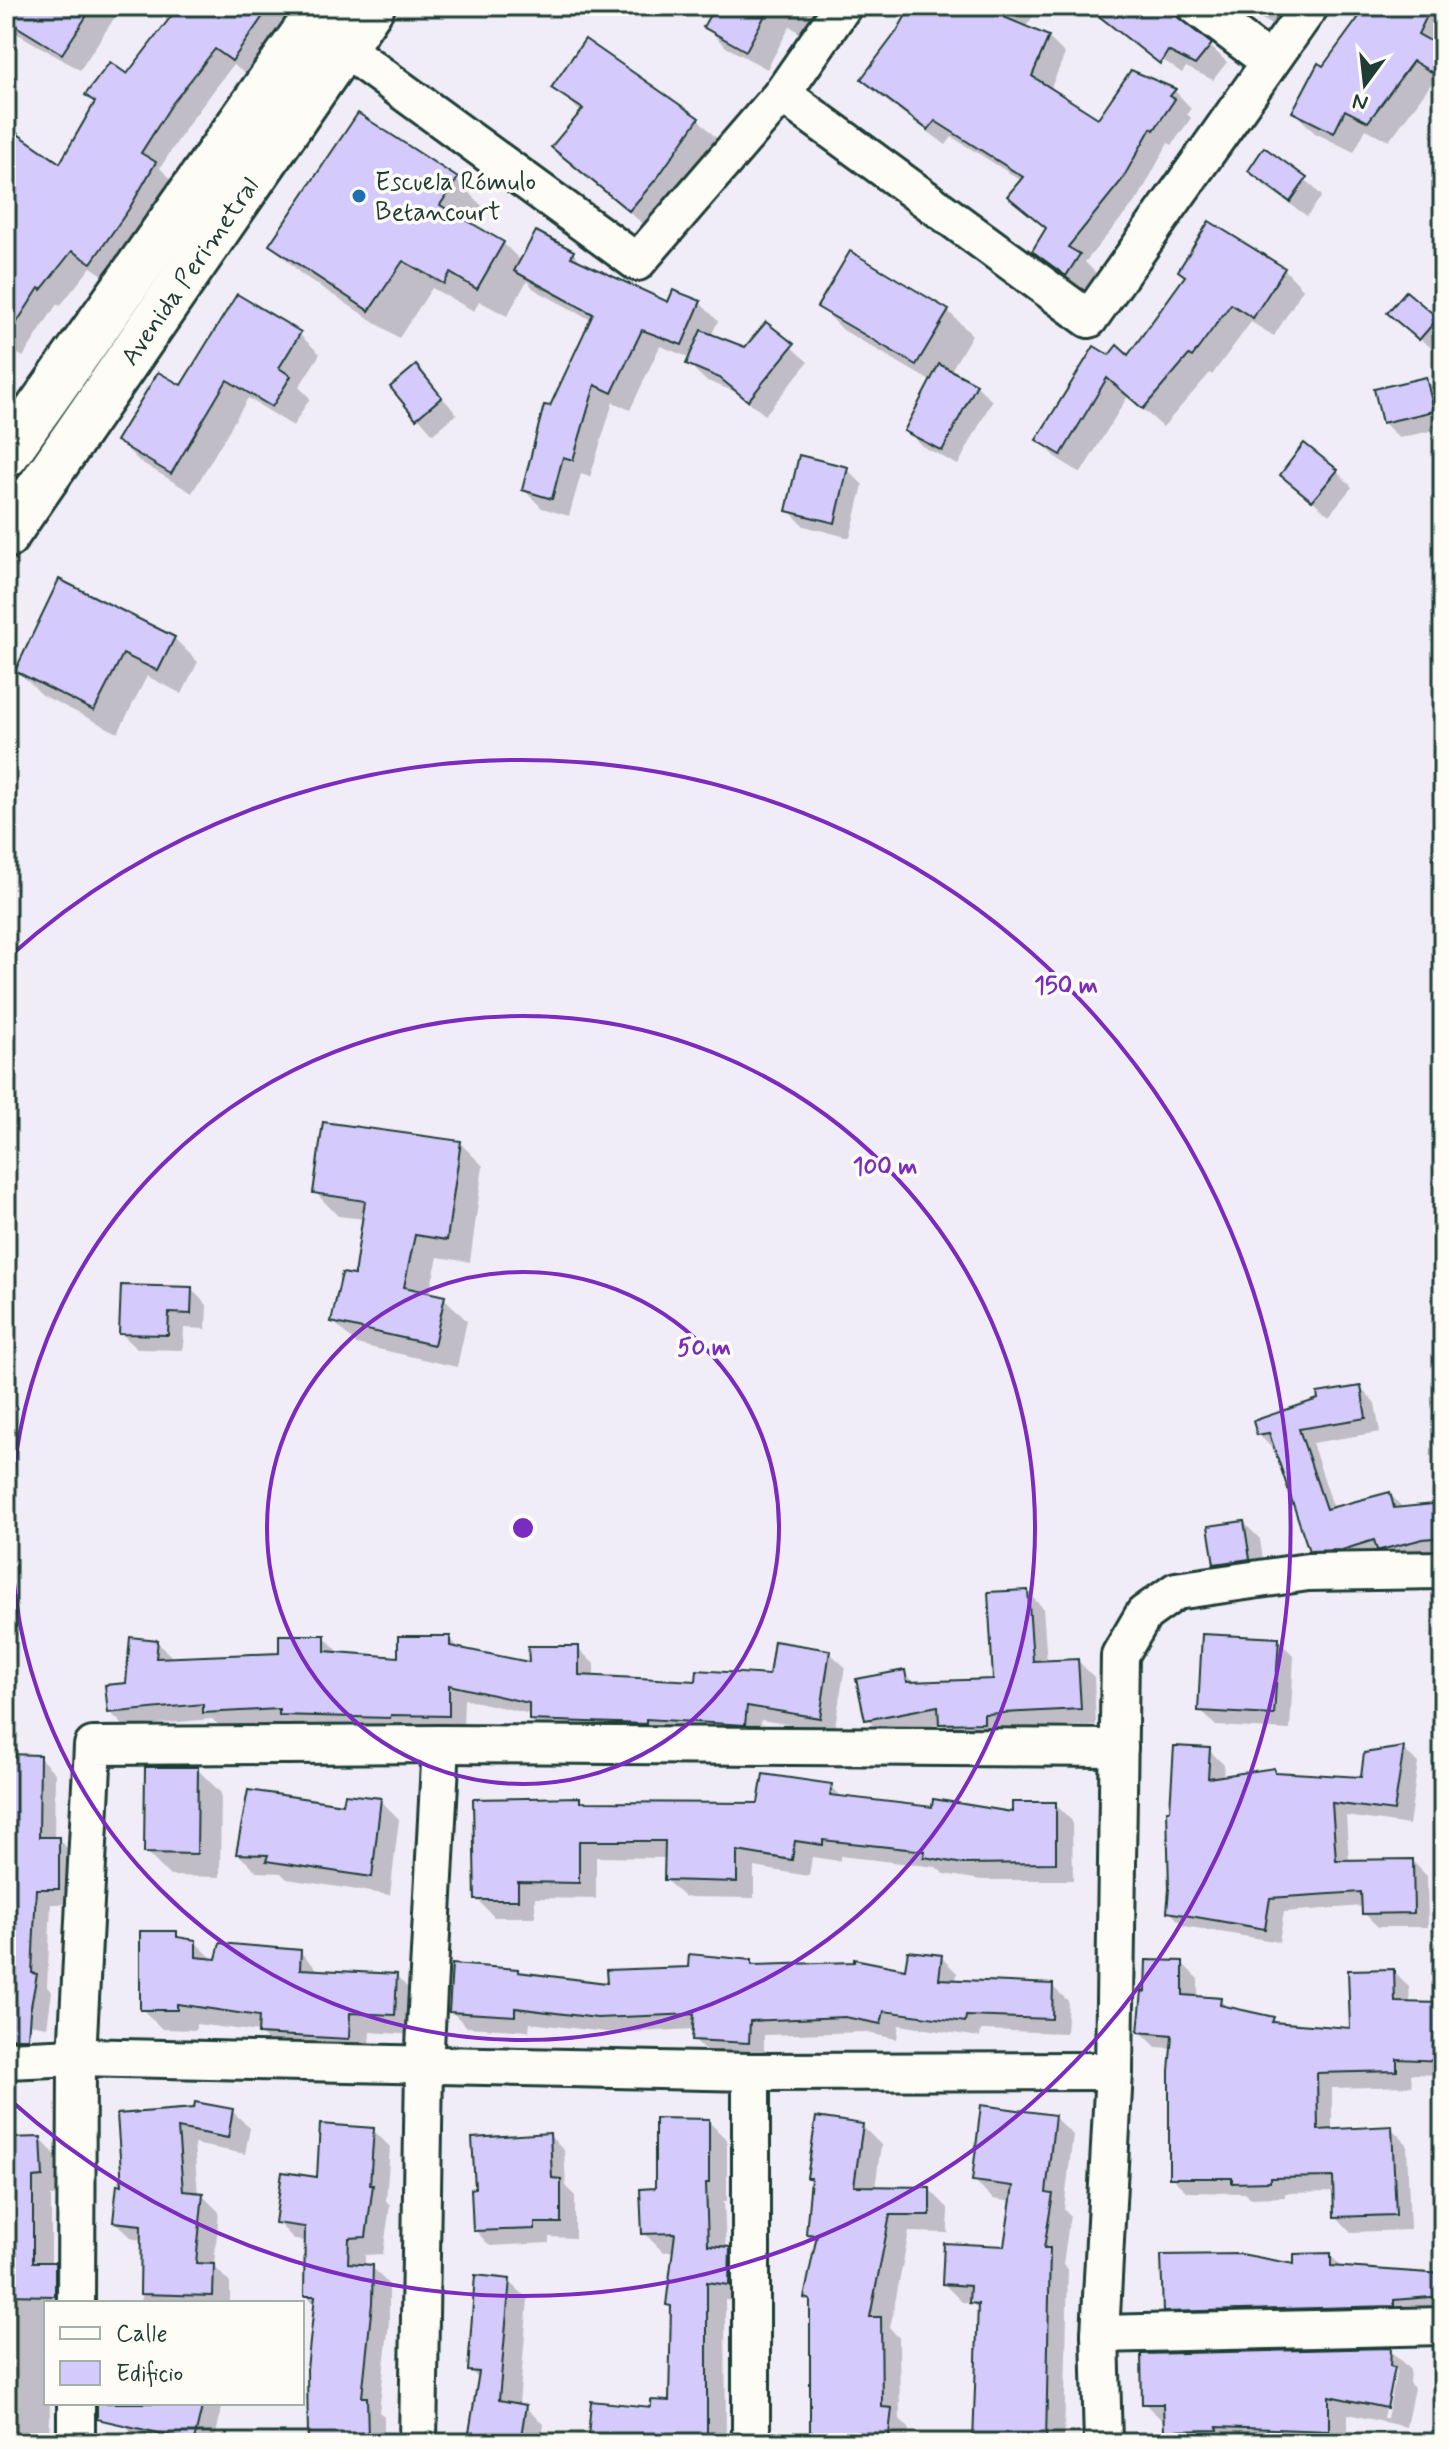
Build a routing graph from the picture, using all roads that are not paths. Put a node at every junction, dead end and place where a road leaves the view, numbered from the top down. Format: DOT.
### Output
graph roads {
  1 [pos="323,6"];
  2 [pos="372,6"];
  3 [pos="843,6"];
  4 [pos="1196,6"];
  5 [pos="1310,6"];
  6 [pos="345,49"];
  7 [pos="1270,62"];
  8 [pos="782,94"];
  9 [pos="6,455"];
  10 [pos="6,536"];
  11 [pos="1443,1570"];
  12 [pos="441,1744"];
  13 [pos="1119,1748"];
  14 [pos="77,2057"];
  15 [pos="6,2060"];
  16 [pos="424,2066"];
  17 [pos="1114,2071"];
  18 [pos="751,2072"];
  19 [pos="76,2301"];
  20 [pos="1443,2326"];
  21 [pos="1100,2334"];
  22 [pos="76,2405"];
  23 [pos="76,2443"];
  24 [pos="418,2443"];
  25 [pos="751,2443"];
  26 [pos="1103,2443"];
  1 -- 9 [label="main road, Avenida Perimetral"];
  2 -- 6 [label="main road, Avenida Perimetral"];
  3 -- 8 [label="street"];
  4 -- 7 [label="street"];
  5 -- 7 [label="street"];
  6 -- 8 [label="street"];
  6 -- 10 [label="main road, Avenida Perimetral"];
  7 -- 8 [label="street"];
  11 -- 13 [label="street"];
  12 -- 13 [label="street"];
  12 -- 14 [label="street"];
  12 -- 16 [label="street"];
  13 -- 17 [label="street"];
  14 -- 15 [label="street"];
  14 -- 16 [label="street"];
  14 -- 19 [label="street"];
  16 -- 18 [label="street"];
  16 -- 24 [label="street"];
  17 -- 18 [label="street"];
  17 -- 21 [label="street"];
  18 -- 25 [label="street"];
  20 -- 21 [label="street"];
  21 -- 26 [label="street"];
  22 -- 23 [label="street"];
}
